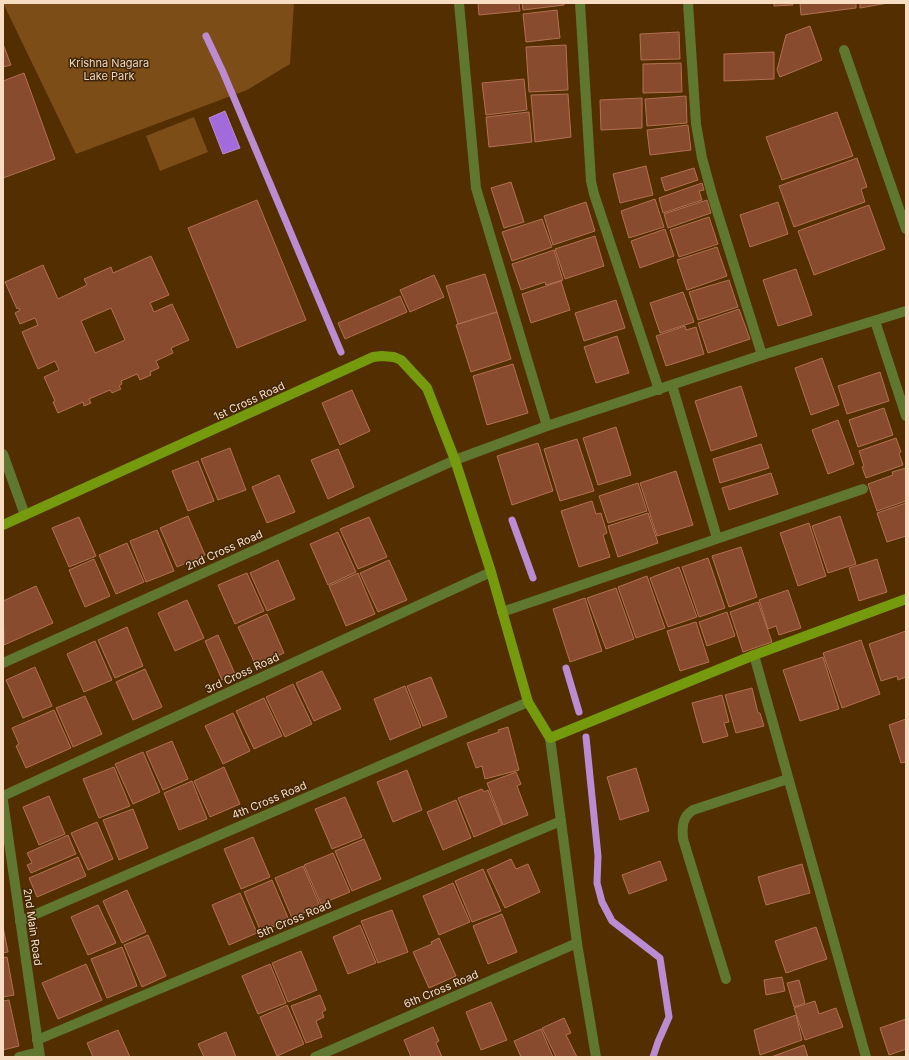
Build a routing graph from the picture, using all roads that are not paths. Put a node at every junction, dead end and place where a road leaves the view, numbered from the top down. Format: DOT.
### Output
graph roads {
  1 [pos="459,3"];
  2 [pos="580,3"];
  3 [pos="688,3"];
  4 [pos="844,50"];
  5 [pos="906,229"];
  6 [pos="906,312"];
  7 [pos="875,321"];
  8 [pos="762,355"];
  9 [pos="672,385"];
  10 [pos="659,390"];
  11 [pos="906,416"];
  12 [pos="547,426"];
  13 [pos="3,454"];
  14 [pos="455,460"];
  15 [pos="863,489"];
  16 [pos="25,515"];
  17 [pos="3,525"];
  18 [pos="717,538"];
  19 [pos="491,572"];
  20 [pos="906,599"];
  21 [pos="502,612"];
  22 [pos="754,655"];
  23 [pos="3,663"];
  24 [pos="528,702"];
  25 [pos="550,738"];
  26 [pos="788,779"];
  27 [pos="3,796"];
  28 [pos="3,800"];
  29 [pos="561,821"];
  30 [pos="20,921"];
  31 [pos="577,943"];
  32 [pos="726,979"];
  33 [pos="37,1040"];
  34 [pos="40,1055"];
  35 [pos="19,1057"];
  36 [pos="315,1057"];
  37 [pos="596,1057"];
  38 [pos="866,1057"];
  1 -- 12 [label="street"];
  2 -- 10 [label="street"];
  3 -- 8 [label="street"];
  4 -- 5 [label="street"];
  6 -- 7 [label="street, 2nd Cross Road"];
  7 -- 8 [label="street, 2nd Cross Road"];
  7 -- 11 [label="street"];
  8 -- 9 [label="street, 2nd Cross Road"];
  9 -- 10 [label="street, 2nd Cross Road"];
  9 -- 18 [label="street"];
  10 -- 12 [label="street, 2nd Cross Road"];
  12 -- 14 [label="street, 2nd Cross Road"];
  13 -- 16 [label="street"];
  14 -- 16 [label="street, 1st Cross Road"];
  14 -- 19 [label="street, 1st Cross Road"];
  14 -- 23 [label="street, 2nd Cross Road"];
  15 -- 18 [label="street"];
  16 -- 17 [label="street, 1st Cross Road"];
  18 -- 21 [label="street"];
  19 -- 21 [label="street, 1st Cross Road"];
  19 -- 27 [label="street, 3rd Cross Road"];
  20 -- 22 [label="street"];
  21 -- 24 [label="street, 1st Cross Road"];
  22 -- 25 [label="street"];
  22 -- 26 [label="street"];
  24 -- 25 [label="street, 1st Cross Road"];
  24 -- 30 [label="street, 4th Cross Road"];
  25 -- 29 [label="street"];
  26 -- 32 [label="street"];
  26 -- 38 [label="street"];
  28 -- 30 [label="street, 2nd Main Road"];
  29 -- 31 [label="street"];
  29 -- 33 [label="street, 5th Cross Road"];
  30 -- 33 [label="street, 2nd Main Road"];
  31 -- 36 [label="street, 6th Cross Road"];
  31 -- 37 [label="street"];
  33 -- 34 [label="street, 2nd Main Road"];
  34 -- 35 [label="street"];
}
